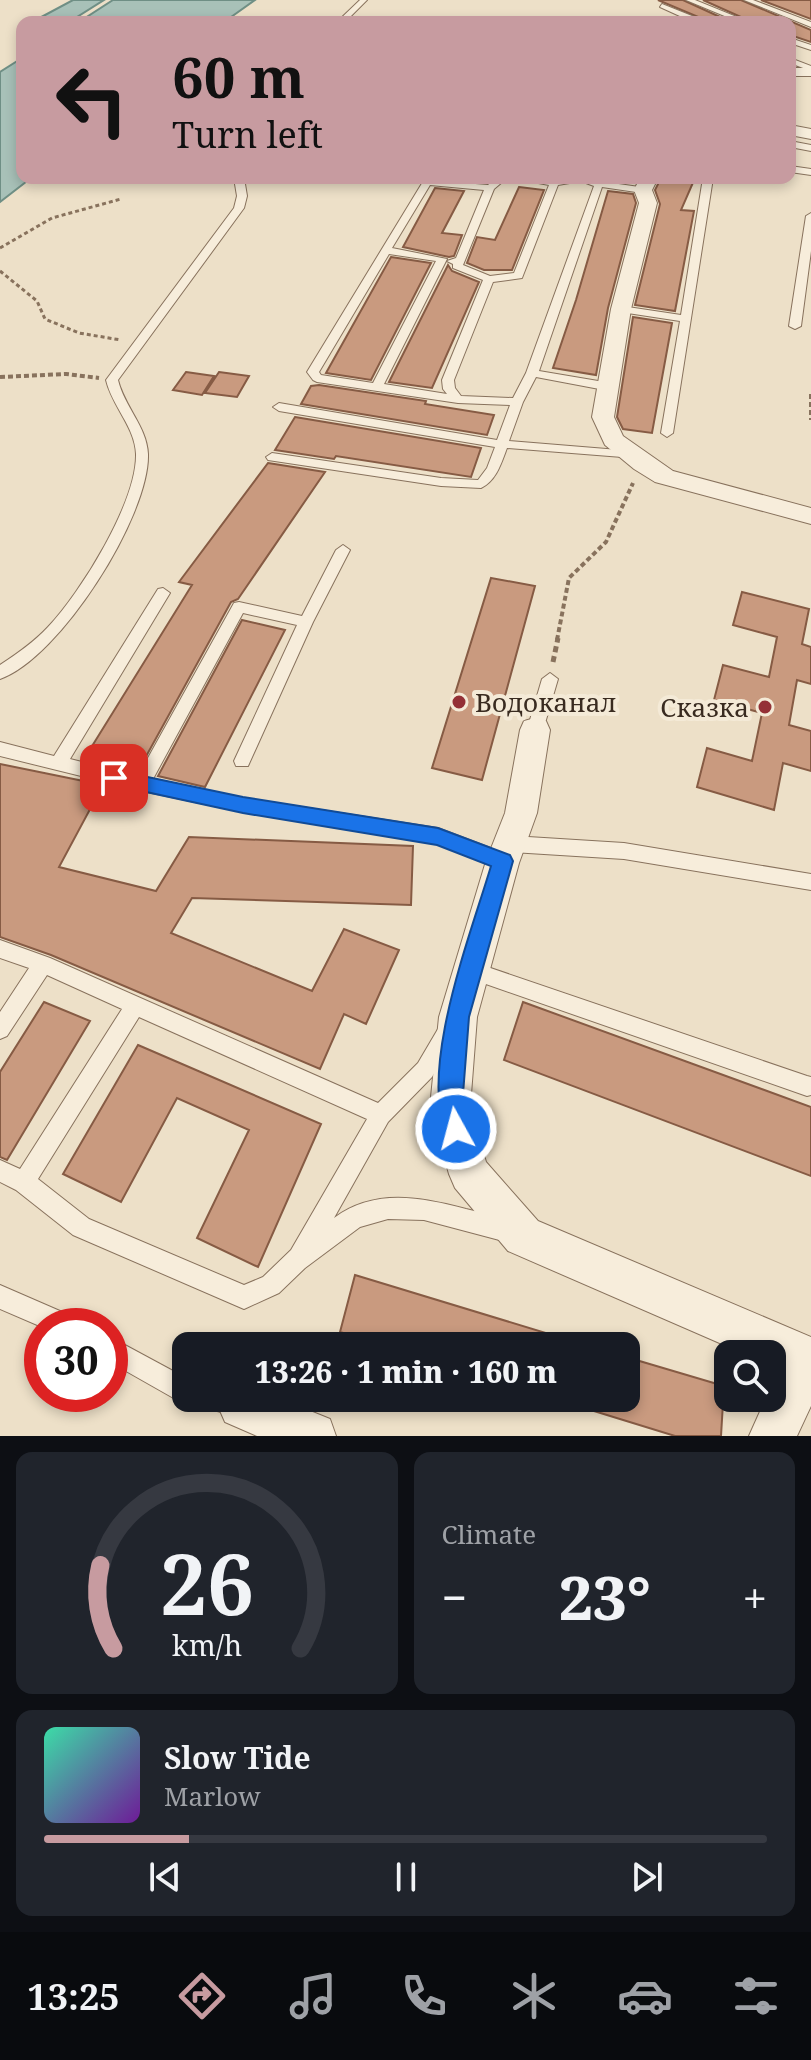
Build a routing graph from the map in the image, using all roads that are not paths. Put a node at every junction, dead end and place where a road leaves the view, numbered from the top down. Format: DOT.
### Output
graph roads {
  1 [pos="364,0"];
  2 [pos="689,0"];
  3 [pos="747,0"];
  4 [pos="662,6"];
  5 [pos="347,16"];
  6 [pos="685,16"];
  7 [pos="730,16"];
  8 [pos="788,16"];
  9 [pos="240,184"];
  10 [pos="426,184"];
  11 [pos="448,184"];
  12 [pos="495,184"];
  13 [pos="554,184"];
  14 [pos="599,184"];
  15 [pos="646,184"];
  16 [pos="707,184"];
  17 [pos="490,188"];
  18 [pos="811,216"];
  19 [pos="386,250"];
  20 [pos="442,259"];
  21 [pos="460,261"];
  22 [pos="489,279"];
  23 [pos="621,309"];
  24 [pos="686,319"];
  25 [pos="795,326"];
  26 [pos="532,373"];
  27 [pos="377,387"];
  28 [pos="610,387"];
  29 [pos="458,399"];
  30 [pos="517,402"];
  31 [pos="279,407"];
  32 [pos="667,433"];
  33 [pos="501,444"];
  34 [pos="272,457"];
  35 [pos="636,460"];
  36 [pos="811,516"];
  37 [pos="343,550"];
  38 [pos="163,593"];
  39 [pos="306,622"];
  40 [pos="0,673"];
  41 [pos="550,679"];
  42 [pos="535,730"];
  43 [pos="0,749"];
  44 [pos="242,761"];
  45 [pos="58,764"];
  46 [pos="142,784"];
  47 [pos="508,853"];
  48 [pos="811,882"];
  49 [pos="0,949"];
  50 [pos="43,964"];
  51 [pos="470,970"];
  52 [pos="135,1006"];
  53 [pos="458,1017"];
  54 [pos="0,1029"];
  55 [pos="807,1086"];
  56 [pos="381,1115"];
  57 [pos="0,1171"];
  58 [pos="24,1182"];
  59 [pos="523,1236"];
  60 [pos="297,1260"];
  61 [pos="0,1297"];
  62 [pos="26,1308"];
  63 [pos="811,1358"];
  64 [pos="128,1359"];
  65 [pos="172,1383"];
  66 [pos="252,1412"];
  67 [pos="313,1436"];
  68 [pos="772,1436"];
  1 -- 5 [label="lane"];
  2 -- 7 [label="lane"];
  3 -- 8 [label="lane"];
  4 -- 6 [label="lane"];
  9 -- 40 [label="lane"];
  10 -- 19 [label="lane"];
  11 -- 17 [label="lane"];
  12 -- 17 [label="lane"];
  13 -- 22 [label="lane"];
  14 -- 15 [label="lane"];
  14 -- 26 [label="lane"];
  15 -- 23 [label="street"];
  16 -- 24 [label="lane"];
  17 -- 21 [label="lane"];
  18 -- 25 [label="lane"];
  19 -- 20 [label="lane"];
  19 -- 27 [label="lane"];
  20 -- 21 [label="lane"];
  20 -- 27 [label="lane"];
  21 -- 22 [label="lane"];
  22 -- 29 [label="lane"];
  23 -- 24 [label="lane"];
  23 -- 28 [label="street"];
  24 -- 32 [label="lane"];
  26 -- 28 [label="lane"];
  26 -- 30 [label="lane"];
  27 -- 29 [label="lane"];
  28 -- 35 [label="street"];
  29 -- 30 [label="lane"];
  30 -- 33 [label="lane"];
  31 -- 33 [label="lane"];
  33 -- 34 [label="lane"];
  33 -- 35 [label="lane"];
  35 -- 36 [label="street"];
  37 -- 39 [label="lane"];
  38 -- 45 [label="lane"];
  39 -- 44 [label="lane"];
  39 -- 46 [label="lane"];
  41 -- 42 [label="lane"];
  42 -- 47 [label="street"];
  43 -- 45 [label="lane"];
  45 -- 46 [label="lane"];
  46 -- 47 [label="lane"];
  47 -- 48 [label="lane"];
  47 -- 51 [label="street"];
  49 -- 50 [label="lane"];
  50 -- 52 [label="lane"];
  50 -- 54 [label="lane"];
  51 -- 53 [label="street"];
  51 -- 55 [label="lane"];
  52 -- 56 [label="lane"];
  52 -- 58 [label="lane"];
  53 -- 56 [label="lane"];
  53 -- 59 [label="street"];
  56 -- 60 [label="lane"];
  57 -- 58 [label="lane"];
  58 -- 60 [label="lane"];
  59 -- 60 [label="lane"];
  59 -- 63 [label="street"];
  61 -- 62 [label="lane"];
  63 -- 68 [label="street"];
  64 -- 65 [label="lane"];
  66 -- 67 [label="street"];
}
